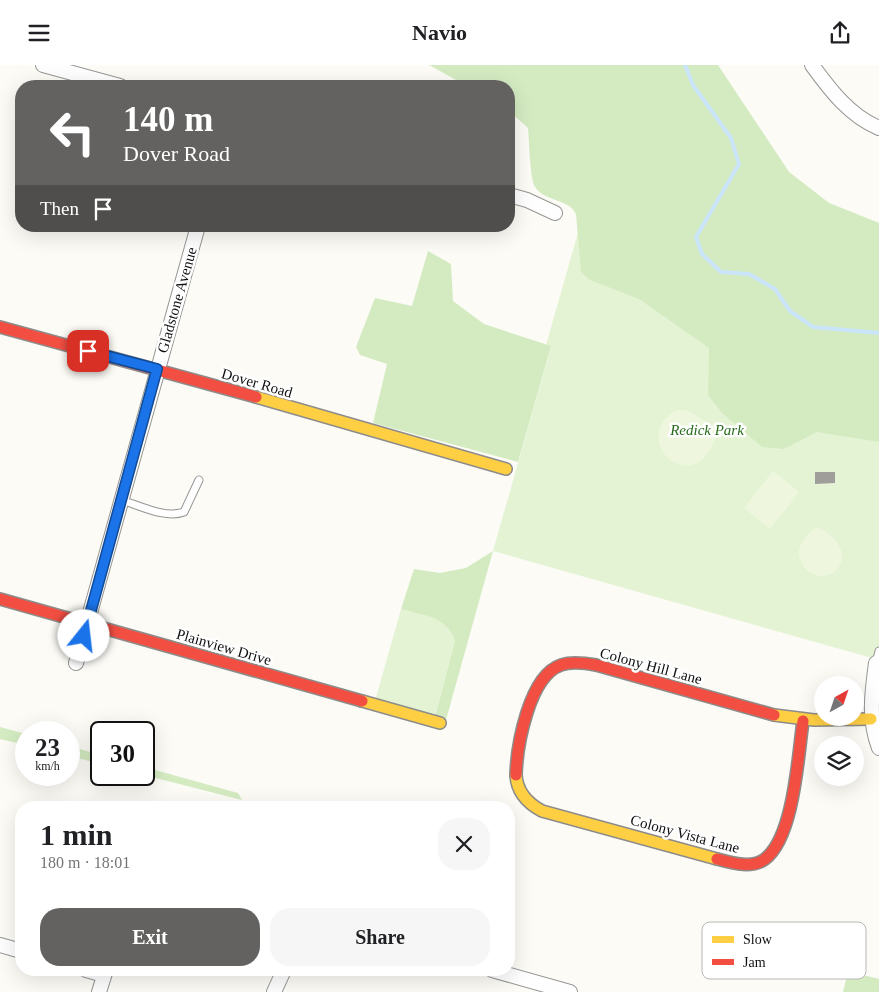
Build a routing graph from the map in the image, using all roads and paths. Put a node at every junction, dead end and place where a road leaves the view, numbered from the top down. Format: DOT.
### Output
graph roads {
  1 [pos="42,65"];
  2 [pos="812,65"];
  3 [pos="98,80"];
  4 [pos="879,128"];
  5 [pos="515,197"];
  6 [pos="555,213"];
  7 [pos="196,232"];
  8 [pos="0,327"];
  9 [pos="157,369"];
  10 [pos="506,469"];
  11 [pos="199,481"];
  12 [pos="121,500"];
  13 [pos="0,599"];
  14 [pos="88,623"];
  15 [pos="878,657"];
  16 [pos="76,663"];
  17 [pos="871,719"];
  18 [pos="803,721"];
  19 [pos="440,723"];
  20 [pos="879,748"];
  21 [pos="520,792"];
  22 [pos="0,945"];
  23 [pos="15,949"];
  24 [pos="104,976"];
  25 [pos="281,976"];
  26 [pos="513,976"];
  27 [pos="99,992"];
  28 [pos="274,992"];
  29 [pos="570,992"];
  1 -- 3 [label="street"];
  2 -- 4 [label="street"];
  5 -- 6 [label="street"];
  7 -- 9 [label="street, Gladstone Avenue"];
  8 -- 9 [label="street, Dover Road"];
  9 -- 10 [label="street, Dover Road"];
  9 -- 12 [label="street, Gladstone Avenue"];
  11 -- 12 [label="lane"];
  12 -- 14 [label="street, Gladstone Avenue"];
  13 -- 14 [label="street, Plainview Drive"];
  14 -- 16 [label="street, Gladstone Avenue"];
  14 -- 19 [label="street, Plainview Drive"];
  15 -- 17 [label="street"];
  17 -- 18 [label="street, Colony Hill Lane"];
  17 -- 20 [label="street"];
  18 -- 21 [label="street, Colony Hill Lane"];
  18 -- 21 [label="street, Colony Vista Lane"];
  22 -- 23 [label="street"];
  24 -- 27 [label="street"];
  25 -- 28 [label="street"];
  26 -- 29 [label="street"];
}
